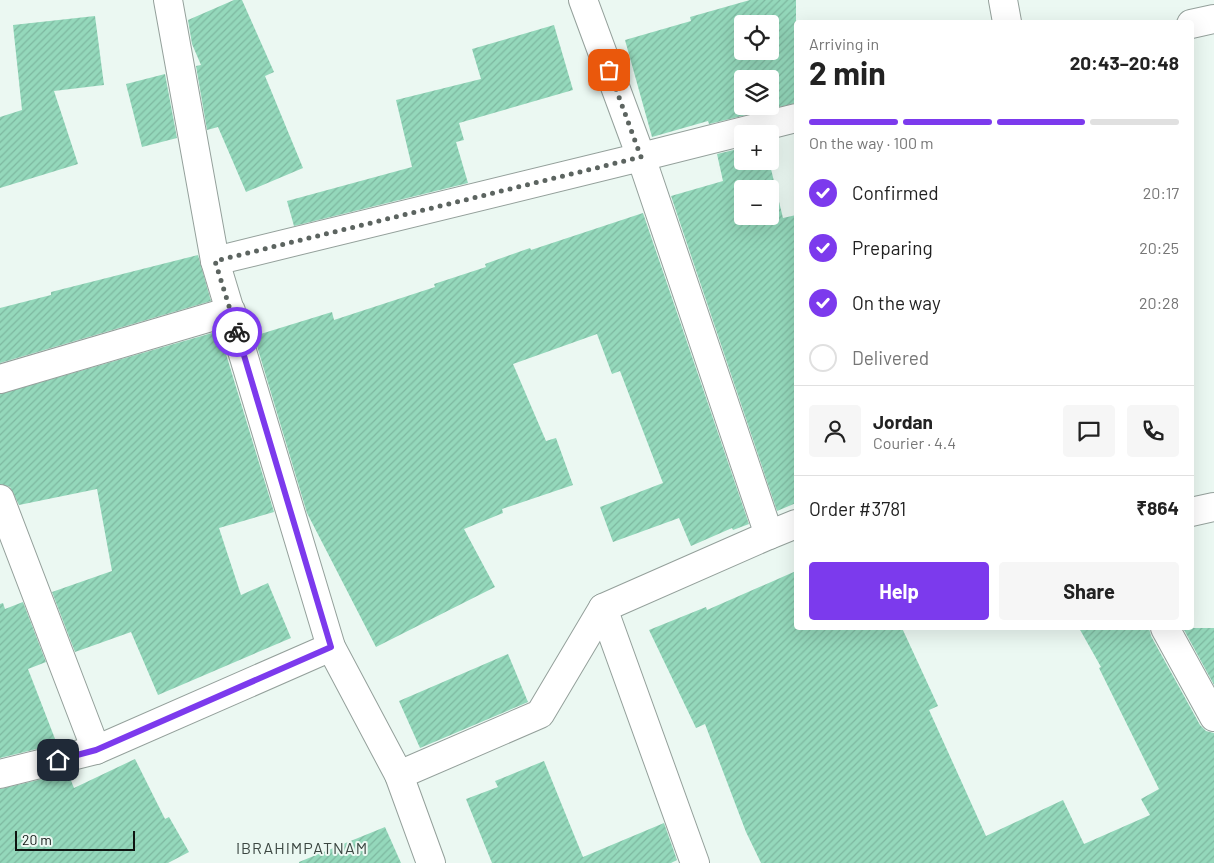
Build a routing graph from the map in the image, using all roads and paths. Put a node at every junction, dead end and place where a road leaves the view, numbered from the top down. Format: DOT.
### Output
graph roads {
  1 [pos="168,0"];
  2 [pos="583,0"];
  3 [pos="1003,0"];
  4 [pos="1214,19"];
  5 [pos="1007,20"];
  6 [pos="1194,23"];
  7 [pos="794,119"];
  8 [pos="641,157"];
  9 [pos="215,261"];
  10 [pos="230,311"];
  11 [pos="0,379"];
  12 [pos="0,499"];
  13 [pos="1214,507"];
  14 [pos="1194,511"];
  15 [pos="794,525"];
  16 [pos="769,535"];
  17 [pos="603,608"];
  18 [pos="1166,630"];
  19 [pos="331,647"];
  20 [pos="1214,717"];
  21 [pos="96,750"];
  22 [pos="0,774"];
  23 [pos="399,775"];
  24 [pos="432,863"];
  25 [pos="695,863"];
  1 -- 9 [label="street"];
  2 -- 8 [label="street"];
  3 -- 5 [label="street"];
  4 -- 6 [label="street"];
  7 -- 8 [label="street"];
  8 -- 9 [label="street"];
  8 -- 16 [label="street"];
  9 -- 10 [label="street"];
  10 -- 11 [label="street"];
  10 -- 19 [label="street"];
  12 -- 21 [label="street"];
  13 -- 14 [label="street"];
  15 -- 16 [label="street"];
  16 -- 17 [label="street"];
  17 -- 23 [label="street"];
  17 -- 25 [label="street"];
  18 -- 20 [label="street"];
  19 -- 21 [label="street"];
  19 -- 23 [label="street"];
  21 -- 22 [label="street"];
  23 -- 24 [label="street"];
}
